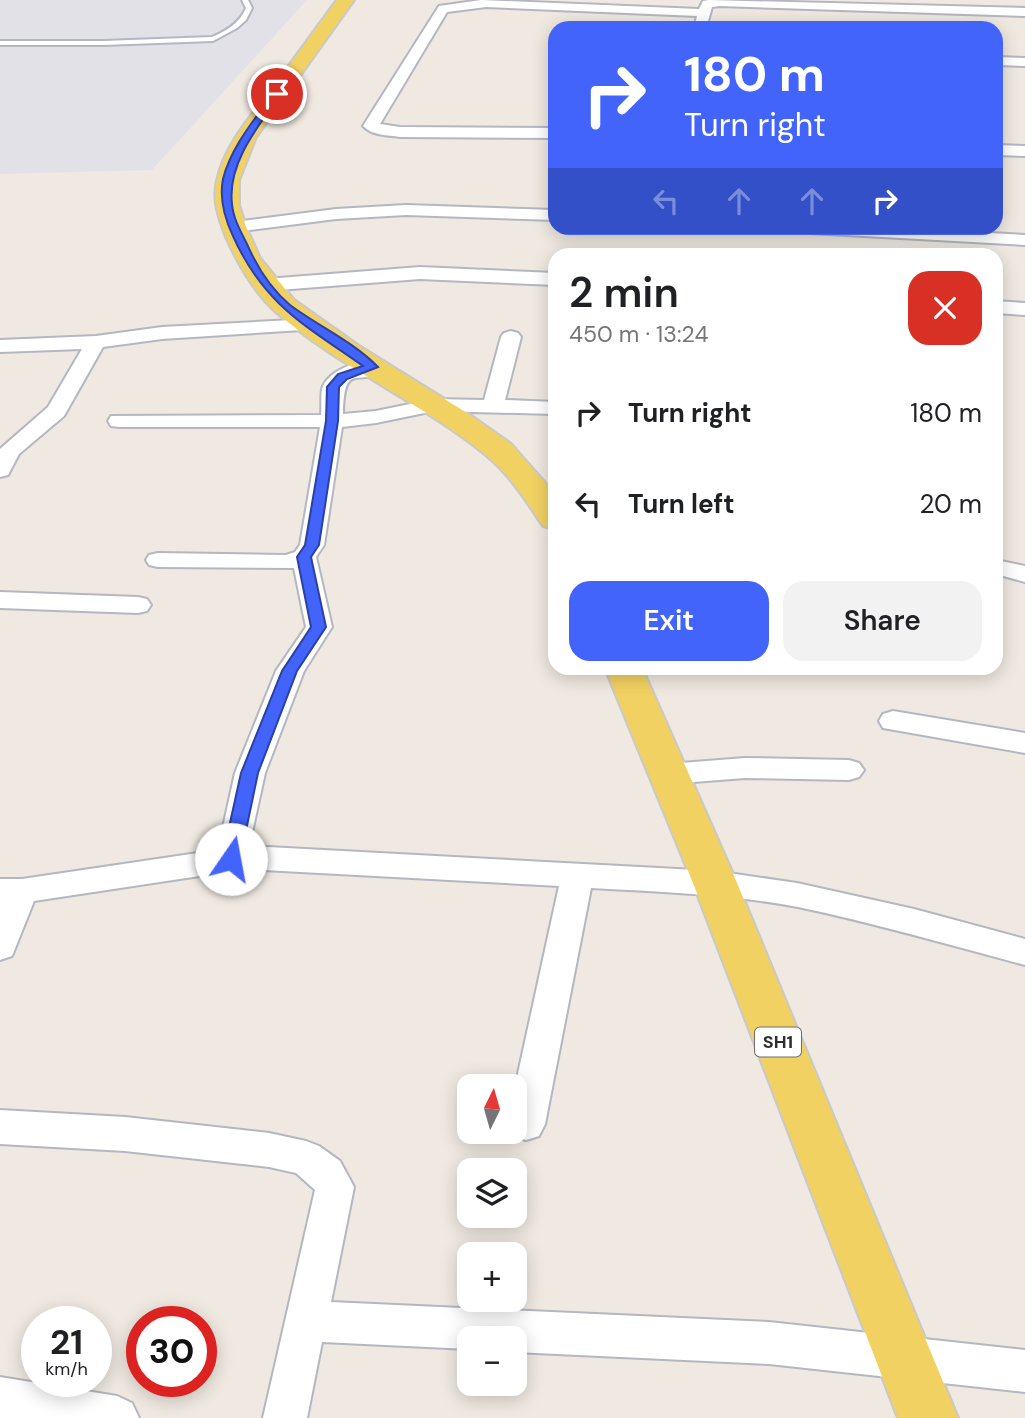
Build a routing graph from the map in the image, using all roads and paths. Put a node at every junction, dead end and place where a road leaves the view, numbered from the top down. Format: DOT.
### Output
graph roads {
  1 [pos="246,0"];
  2 [pos="342,1"];
  3 [pos="722,1"];
  4 [pos="1025,12"];
  5 [pos="704,13"];
  6 [pos="702,21"];
  7 [pos="0,43"];
  8 [pos="1003,61"];
  9 [pos="1025,62"];
  10 [pos="548,133"];
  11 [pos="1003,150"];
  12 [pos="1025,151"];
  13 [pos="548,215"];
  14 [pos="234,227"];
  15 [pos="935,235"];
  16 [pos="1025,240"];
  17 [pos="548,279"];
  18 [pos="265,285"];
  19 [pos="1003,307"];
  20 [pos="1025,309"];
  21 [pos="311,325"];
  22 [pos="511,337"];
  23 [pos="96,342"];
  24 [pos="0,346"];
  25 [pos="372,367"];
  26 [pos="434,405"];
  27 [pos="493,406"];
  28 [pos="548,408"];
  29 [pos="119,421"];
  30 [pos="332,421"];
  31 [pos="3,456"];
  32 [pos="548,508"];
  33 [pos="304,557"];
  34 [pos="158,560"];
  35 [pos="1003,569"];
  36 [pos="1025,574"];
  37 [pos="0,600"];
  38 [pos="138,605"];
  39 [pos="626,675"];
  40 [pos="892,720"];
  41 [pos="1025,743"];
  42 [pos="849,770"];
  43 [pos="668,774"];
  44 [pos="231,859"];
  45 [pos="578,874"];
  46 [pos="715,883"];
  47 [pos="11,891"];
  48 [pos="0,947"];
  49 [pos="1025,952"];
  50 [pos="527,1119"];
  51 [pos="0,1127"];
  52 [pos="306,1321"];
  53 [pos="903,1357"];
  54 [pos="1025,1371"];
  55 [pos="0,1399"];
  56 [pos="117,1418"];
  57 [pos="285,1418"];
  58 [pos="928,1418"];
  1 -- 7 [label="lane"];
  2 -- 14 [label="main road"];
  3 -- 4 [label="street"];
  3 -- 5 [label="street"];
  5 -- 6 [label="street"];
  5 -- 10 [label="street"];
  8 -- 9 [label="street"];
  11 -- 12 [label="street"];
  13 -- 14 [label="street"];
  14 -- 18 [label="main road"];
  15 -- 16 [label="street"];
  17 -- 18 [label="street"];
  18 -- 21 [label="main road"];
  19 -- 20 [label="street"];
  21 -- 23 [label="street"];
  21 -- 25 [label="main road"];
  22 -- 27 [label="street"];
  23 -- 24 [label="street"];
  23 -- 31 [label="street"];
  25 -- 26 [label="main road"];
  25 -- 30 [label="street"];
  26 -- 27 [label="street"];
  26 -- 30 [label="street"];
  26 -- 32 [label="main road"];
  27 -- 28 [label="street"];
  29 -- 30 [label="street"];
  30 -- 33 [label="street"];
  33 -- 34 [label="street"];
  33 -- 44 [label="street"];
  35 -- 36 [label="street"];
  37 -- 38 [label="street"];
  39 -- 43 [label="main road, SH1"];
  40 -- 41 [label="street"];
  42 -- 43 [label="street"];
  43 -- 46 [label="main road, SH1"];
  44 -- 45 [label="street"];
  44 -- 47 [label="street"];
  45 -- 46 [label="street"];
  45 -- 50 [label="street"];
  46 -- 49 [label="street"];
  46 -- 53 [label="main road, SH1"];
  47 -- 48 [label="street"];
  51 -- 52 [label="street"];
  52 -- 53 [label="street"];
  52 -- 57 [label="street"];
  53 -- 54 [label="street"];
  53 -- 58 [label="main road, SH1"];
  55 -- 56 [label="street"];
}
